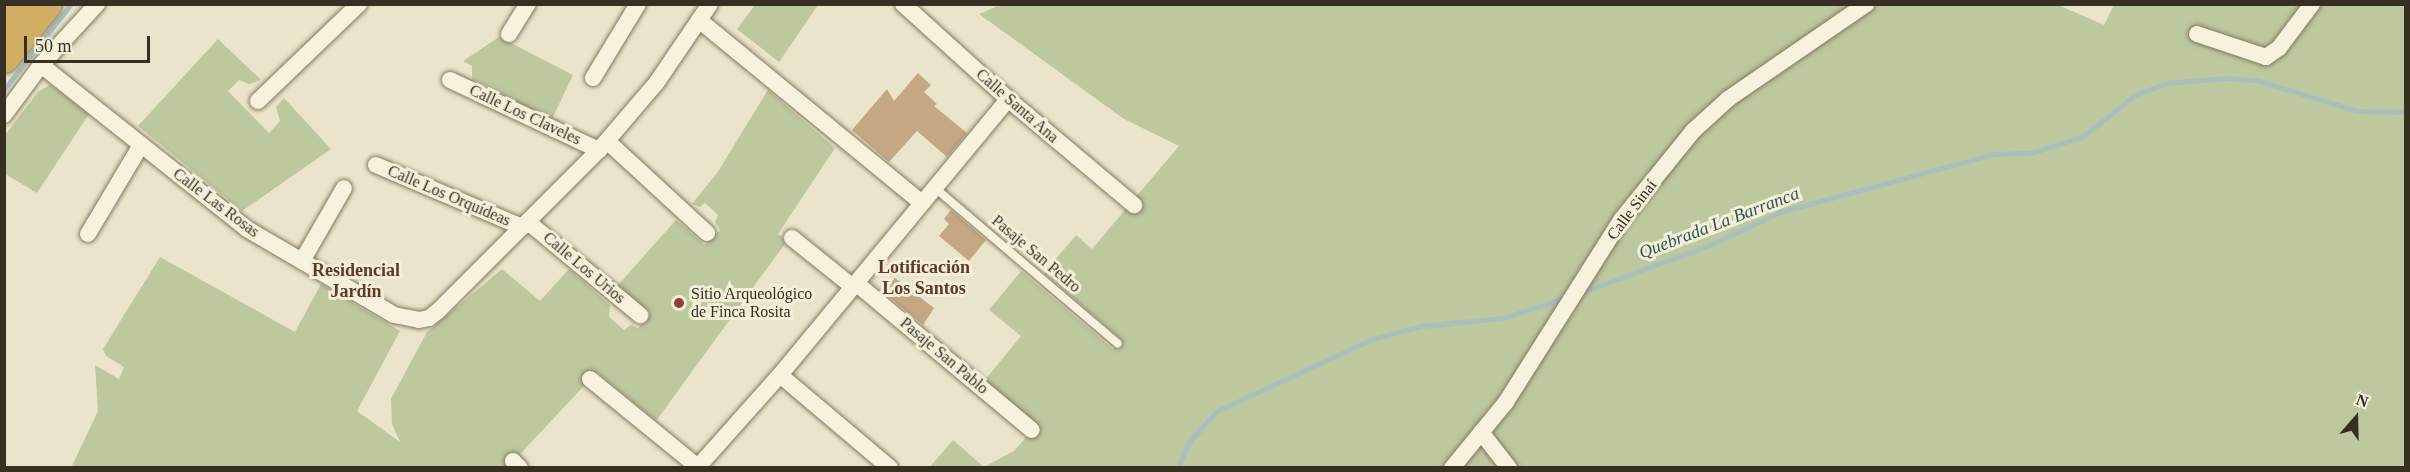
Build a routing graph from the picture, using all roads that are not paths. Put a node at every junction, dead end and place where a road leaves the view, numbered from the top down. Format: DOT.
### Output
graph roads {
  1 [pos="14,4"];
  2 [pos="47,4"];
  3 [pos="98,4"];
  4 [pos="360,4"];
  5 [pos="528,4"];
  6 [pos="638,4"];
  7 [pos="710,4"];
  8 [pos="903,4"];
  9 [pos="1866,4"];
  10 [pos="2312,4"];
  11 [pos="4,16"];
  12 [pos="699,20"];
  13 [pos="509,34"];
  14 [pos="2197,34"];
  15 [pos="4,58"];
  16 [pos="41,65"];
  17 [pos="593,78"];
  18 [pos="450,80"];
  19 [pos="1008,99"];
  20 [pos="258,101"];
  21 [pos="4,115"];
  22 [pos="141,145"];
  23 [pos="603,146"];
  24 [pos="376,165"];
  25 [pos="344,188"];
  26 [pos="935,188"];
  27 [pos="922,203"];
  28 [pos="1134,205"];
  29 [pos="525,224"];
  30 [pos="707,233"];
  31 [pos="88,234"];
  32 [pos="792,238"];
  33 [pos="302,261"];
  34 [pos="855,285"];
  35 [pos="640,315"];
  36 [pos="1118,344"];
  37 [pos="780,375"];
  38 [pos="590,379"];
  39 [pos="1032,430"];
  40 [pos="1481,432"];
  41 [pos="698,467"];
  42 [pos="890,468"];
  43 [pos="1452,468"];
  44 [pos="1509,468"];
  1 -- 11 [label="highway"];
  2 -- 15 [label="highway"];
  3 -- 16 [label="street"];
  4 -- 20 [label="street"];
  5 -- 13 [label="street"];
  6 -- 17 [label="street"];
  7 -- 12 [label="street"];
  8 -- 19 [label="street, Calle Santa Ana"];
  9 -- 40 [label="street, Calle Sinaí"];
  10 -- 14 [label="street"];
  12 -- 23 [label="street"];
  12 -- 27 [label="street"];
  16 -- 21 [label="street"];
  16 -- 22 [label="street, Calle Las Rosas"];
  18 -- 23 [label="street, Calle Los Claveles"];
  19 -- 26 [label="street"];
  19 -- 28 [label="street, Calle Santa Ana"];
  22 -- 31 [label="street"];
  22 -- 33 [label="street, Calle Las Rosas"];
  23 -- 29 [label="street"];
  23 -- 30 [label="street, Calle Los Claveles"];
  24 -- 29 [label="street, Calle Los Orquídeas"];
  25 -- 33 [label="street"];
  26 -- 27 [label="street"];
  26 -- 36 [label="lane, Pasaje San Pedro"];
  27 -- 34 [label="street"];
  29 -- 33 [label="street, Calle Las Rosas"];
  29 -- 35 [label="street, Calle Los Urios"];
  32 -- 34 [label="street, Pasaje San Pablo"];
  34 -- 37 [label="street"];
  34 -- 39 [label="street, Pasaje San Pablo"];
  37 -- 41 [label="street"];
  37 -- 42 [label="street"];
  38 -- 41 [label="street"];
  40 -- 43 [label="street, Calle Sinaí"];
  40 -- 44 [label="street"];
}
